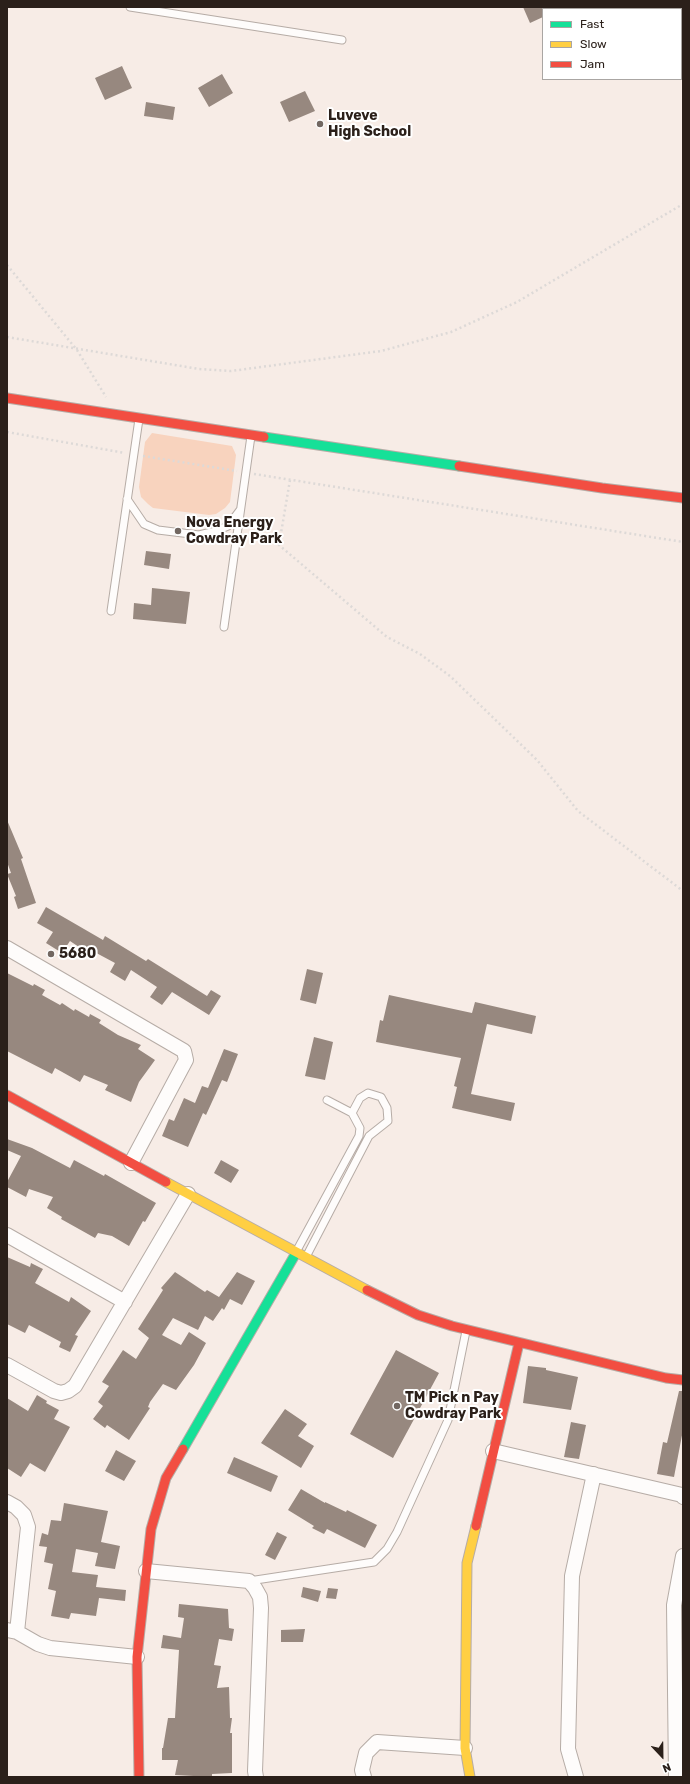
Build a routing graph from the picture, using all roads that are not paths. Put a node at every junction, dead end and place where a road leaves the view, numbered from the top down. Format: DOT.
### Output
graph roads {
  1 [pos="130,7"];
  2 [pos="342,40"];
  3 [pos="7,398"];
  4 [pos="139,418"];
  5 [pos="251,435"];
  6 [pos="683,498"];
  7 [pos="127,499"];
  8 [pos="240,510"];
  9 [pos="111,611"];
  10 [pos="224,627"];
  11 [pos="7,948"];
  12 [pos="7,1095"];
  13 [pos="327,1100"];
  14 [pos="352,1112"];
  15 [pos="131,1163"];
  16 [pos="188,1194"];
  17 [pos="7,1235"];
  18 [pos="296,1253"];
  19 [pos="306,1258"];
  20 [pos="124,1302"];
  21 [pos="466,1330"];
  22 [pos="519,1343"];
  23 [pos="7,1365"];
  24 [pos="683,1380"];
  25 [pos="493,1451"];
  26 [pos="594,1474"];
  27 [pos="683,1497"];
  28 [pos="7,1502"];
  29 [pos="683,1556"];
  30 [pos="146,1571"];
  31 [pos="249,1581"];
  32 [pos="12,1631"];
  33 [pos="137,1657"];
  34 [pos="465,1748"];
  35 [pos="139,1777"];
  36 [pos="256,1777"];
  37 [pos="364,1777"];
  38 [pos="470,1777"];
  39 [pos="576,1777"];
  40 [pos="676,1777"];
  1 -- 2 [label="lane"];
  3 -- 4 [label="street"];
  4 -- 5 [label="street"];
  4 -- 7 [label="lane"];
  5 -- 6 [label="street"];
  5 -- 8 [label="lane"];
  7 -- 8 [label="lane"];
  7 -- 9 [label="lane"];
  8 -- 10 [label="lane"];
  11 -- 15 [label="street"];
  12 -- 15 [label="street"];
  13 -- 14 [label="lane"];
  14 -- 18 [label="lane"];
  14 -- 19 [label="lane"];
  15 -- 16 [label="street"];
  16 -- 18 [label="street"];
  16 -- 20 [label="street"];
  17 -- 20 [label="street"];
  18 -- 19 [label="street"];
  18 -- 30 [label="street"];
  19 -- 21 [label="street"];
  20 -- 23 [label="street"];
  21 -- 22 [label="street"];
  21 -- 31 [label="lane"];
  22 -- 24 [label="street"];
  22 -- 25 [label="street"];
  25 -- 26 [label="street"];
  25 -- 34 [label="street"];
  26 -- 27 [label="street"];
  26 -- 39 [label="street"];
  28 -- 32 [label="street"];
  29 -- 40 [label="street"];
  30 -- 31 [label="street"];
  30 -- 33 [label="street"];
  31 -- 36 [label="street"];
  32 -- 33 [label="street"];
  33 -- 35 [label="street"];
  34 -- 37 [label="street"];
  34 -- 38 [label="street"];
}
